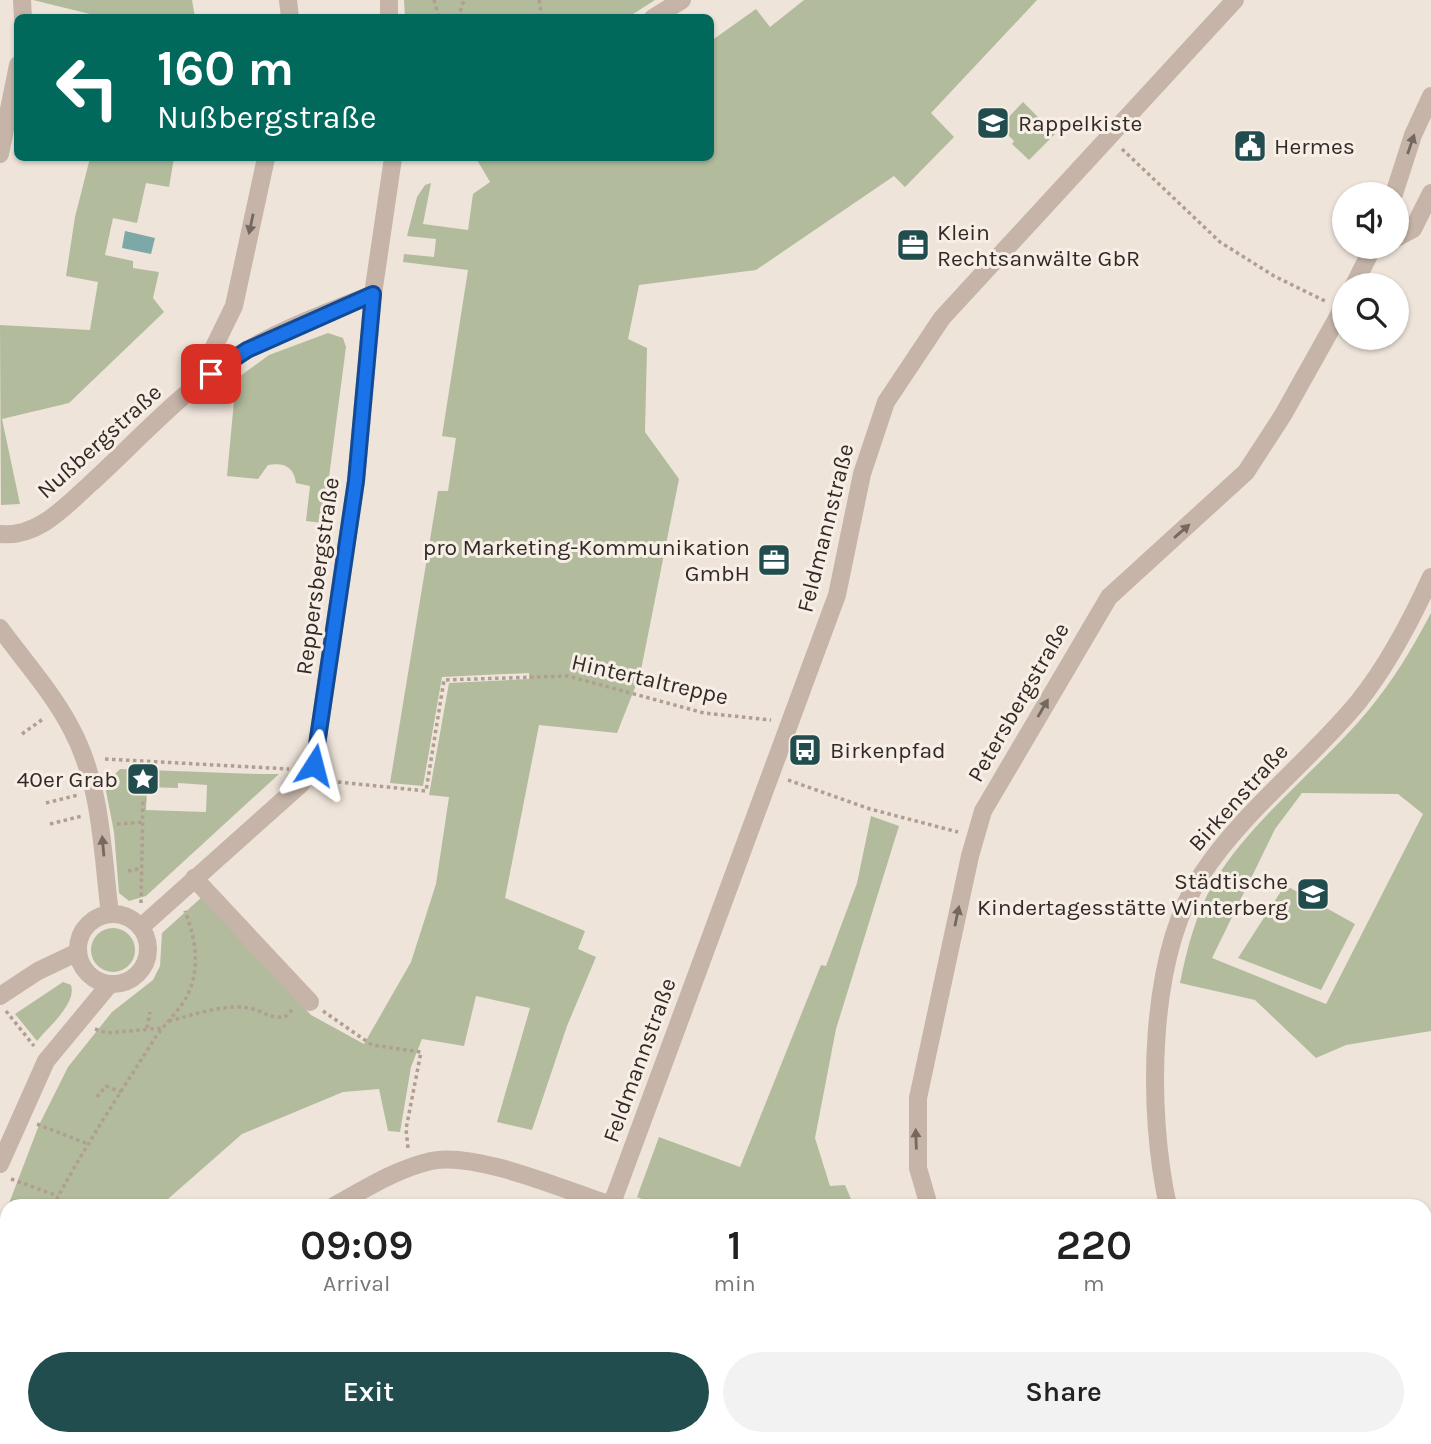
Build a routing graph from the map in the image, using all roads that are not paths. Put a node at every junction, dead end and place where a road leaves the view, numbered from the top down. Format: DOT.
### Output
graph roads {
  1 [pos="682,0"];
  2 [pos="1235,0"];
  3 [pos="659,14"];
  4 [pos="14,85"];
  5 [pos="1431,96"];
  6 [pos="0,154"];
  7 [pos="265,161"];
  8 [pos="393,161"];
  9 [pos="1398,182"];
  10 [pos="1431,193"];
  11 [pos="1409,231"];
  12 [pos="373,294"];
  13 [pos="1332,327"];
  14 [pos="195,386"];
  15 [pos="0,534"];
  16 [pos="1431,577"];
  17 [pos="0,628"];
  18 [pos="194,878"];
  19 [pos="110,914"];
  20 [pos="141,927"];
  21 [pos="78,952"];
  22 [pos="108,985"];
  23 [pos="0,996"];
  24 [pos="307,999"];
  25 [pos="0,1164"];
  26 [pos="347,1199"];
  27 [pos="590,1199"];
  28 [pos="614,1199"];
  29 [pos="927,1199"];
  30 [pos="1166,1199"];
  1 -- 3 [label="street"];
  2 -- 28 [label="street, Feldmannstraße"];
  4 -- 6 [label="street"];
  9 -- 5 [label="street, one-way"];
  7 -- 14 [label="street, one-way"];
  8 -- 12 [label="street, Reppersbergstraße"];
  10 -- 11 [label="street"];
  12 -- 14 [label="street, Nußbergstraße"];
  12 -- 18 [label="street, Reppersbergstraße"];
  29 -- 13 [label="street, Petersbergstraße, one-way"];
  14 -- 15 [label="street, Nußbergstraße"];
  16 -- 30 [label="street, Birkenstraße"];
  19 -- 17 [label="street, one-way"];
  18 -- 20 [label="street, Reppersbergstraße"];
  18 -- 24 [label="street"];
  19 -- 20 [label="street"];
  19 -- 21 [label="street"];
  20 -- 22 [label="street"];
  21 -- 22 [label="street"];
  21 -- 23 [label="street"];
  22 -- 25 [label="street"];
  26 -- 27 [label="street"];
}
